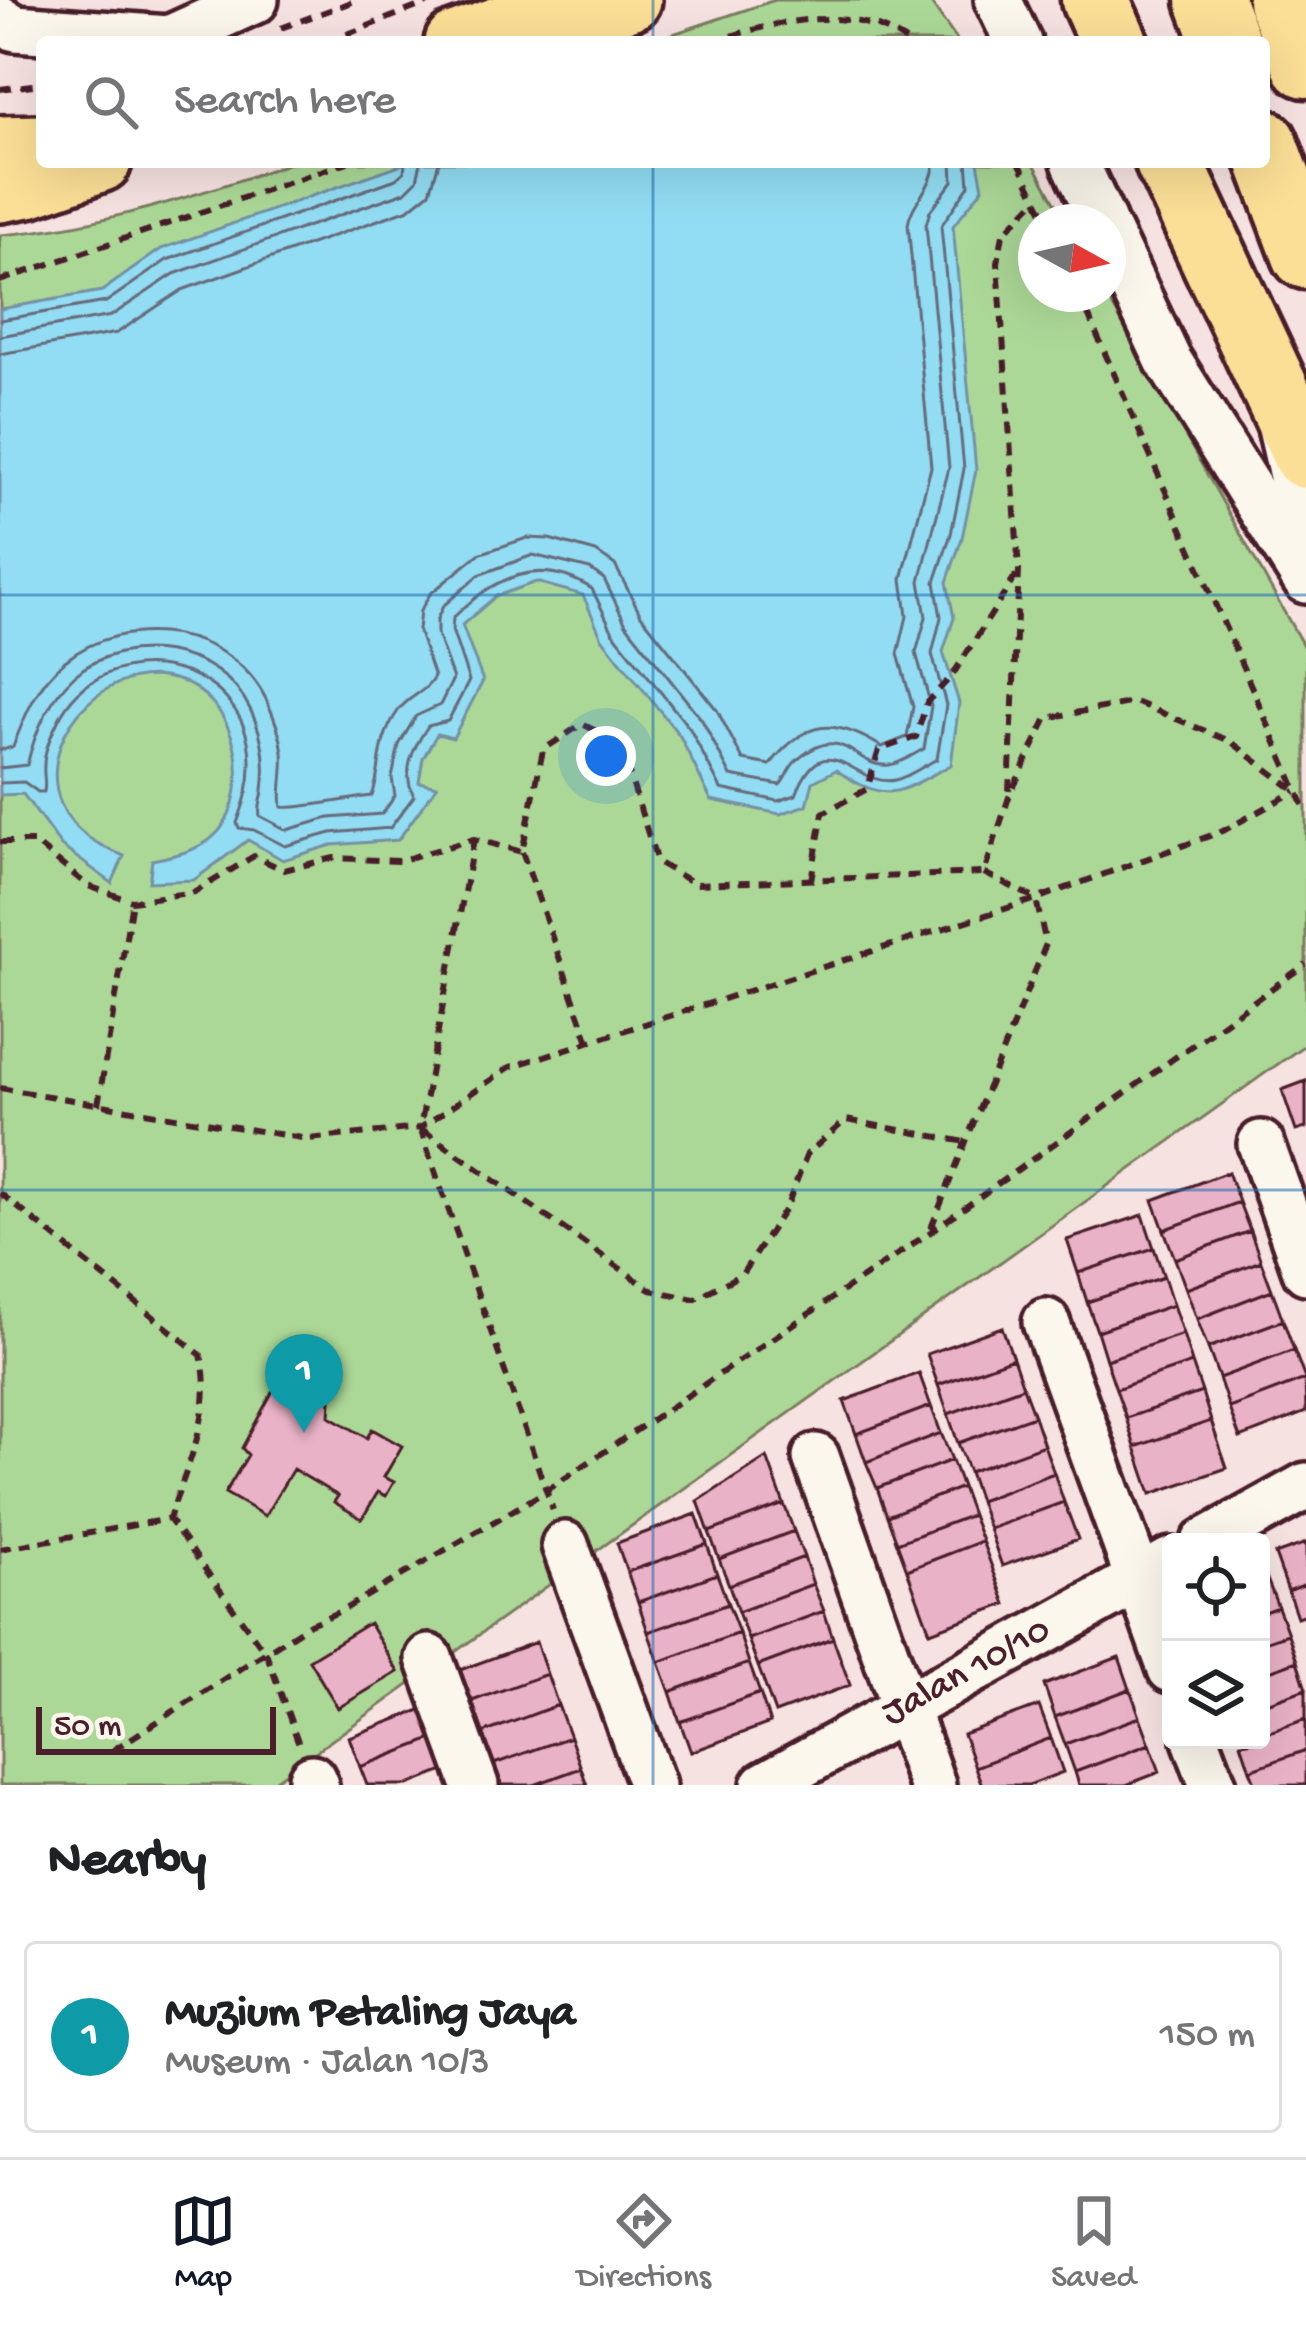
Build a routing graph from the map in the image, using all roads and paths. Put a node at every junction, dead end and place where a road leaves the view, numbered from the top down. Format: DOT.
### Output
graph roads {
  1 [pos="357,0"];
  2 [pos="436,0"];
  3 [pos="632,0"];
  4 [pos="998,0"];
  5 [pos="1095,0"];
  6 [pos="1210,0"];
  7 [pos="1282,0"];
  8 [pos="531,10"];
  9 [pos="268,14"];
  10 [pos="0,20"];
  11 [pos="127,36"];
  12 [pos="181,36"];
  13 [pos="343,36"];
  14 [pos="468,36"];
  15 [pos="730,36"];
  16 [pos="898,36"];
  17 [pos="1015,36"];
  18 [pos="1111,36"];
  19 [pos="1224,36"];
  20 [pos="1306,64"];
  21 [pos="36,85"];
  22 [pos="0,88"];
  23 [pos="36,144"];
  24 [pos="0,145"];
  25 [pos="1270,159"];
  26 [pos="85,168"];
  27 [pos="330,168"];
  28 [pos="1022,168"];
  29 [pos="1078,168"];
  30 [pos="1172,168"];
  31 [pos="0,193"];
  32 [pos="1038,198"];
  33 [pos="1040,204"];
  34 [pos="1095,204"];
  35 [pos="1306,255"];
  36 [pos="1126,270"];
  37 [pos="0,281"];
  38 [pos="1087,312"];
  39 [pos="1271,386"];
  40 [pos="1306,455"];
  41 [pos="1306,536"];
  42 [pos="1019,571"];
  43 [pos="1306,580"];
  44 [pos="1296,791"];
  45 [pos="1009,797"];
  46 [pos="1306,811"];
  47 [pos="474,839"];
  48 [pos="0,842"];
  49 [pos="522,852"];
  50 [pos="984,873"];
  51 [pos="811,880"];
  52 [pos="1036,899"];
  53 [pos="132,901"];
  54 [pos="1306,964"];
  55 [pos="588,1040"];
  56 [pos="0,1088"];
  57 [pos="98,1105"];
  58 [pos="420,1128"];
  59 [pos="966,1142"];
  60 [pos="1261,1144"];
  61 [pos="0,1193"];
  62 [pos="929,1233"];
  63 [pos="1306,1271"];
  64 [pos="1046,1322"];
  65 [pos="816,1457"];
  66 [pos="1306,1486"];
  67 [pos="546,1491"];
  68 [pos="169,1519"];
  69 [pos="1221,1533"];
  70 [pos="565,1545"];
  71 [pos="0,1549"];
  72 [pos="1155,1570"];
  73 [pos="1166,1641"];
  74 [pos="267,1655"];
  75 [pos="429,1658"];
  76 [pos="904,1708"];
  77 [pos="1199,1749"];
  78 [pos="113,1750"];
  79 [pos="314,1782"];
  80 [pos="475,1785"];
  81 [pos="652,1785"];
  82 [pos="765,1785"];
  83 [pos="932,1785"];
  84 [pos="1213,1785"];
  1 -- 9 [label="path"];
  2 -- 13 [label="path"];
  3 -- 8 [label="main road"];
  4 -- 17 [label="street"];
  5 -- 18 [label="highway"];
  6 -- 19 [label="highway"];
  7 -- 20 [label="highway"];
  8 -- 14 [label="main road"];
  9 -- 12 [label="street"];
  10 -- 11 [label="street"];
  15 -- 16 [label="path"];
  21 -- 22 [label="path"];
  23 -- 24 [label="main road"];
  25 -- 35 [label="highway"];
  26 -- 31 [label="main road"];
  27 -- 37 [label="path"];
  28 -- 32 [label="path"];
  29 -- 34 [label="street"];
  30 -- 39 [label="highway"];
  32 -- 33 [label="path"];
  32 -- 42 [label="path"];
  36 -- 43 [label="street"];
  38 -- 44 [label="path"];
  39 -- 40 [label="highway"];
  39 -- 41 [label="street"];
  42 -- 45 [label="path"];
  42 -- 51 [label="path"];
  44 -- 45 [label="path"];
  44 -- 46 [label="path"];
  44 -- 52 [label="path"];
  45 -- 50 [label="path"];
  47 -- 49 [label="path"];
  47 -- 53 [label="path"];
  47 -- 58 [label="path"];
  48 -- 53 [label="path"];
  49 -- 51 [label="path"];
  49 -- 55 [label="path"];
  50 -- 51 [label="path"];
  50 -- 52 [label="path"];
  52 -- 55 [label="path"];
  52 -- 59 [label="path"];
  53 -- 57 [label="path"];
  54 -- 62 [label="path"];
  55 -- 58 [label="path"];
  56 -- 57 [label="path"];
  57 -- 58 [label="path"];
  58 -- 59 [label="path"];
  58 -- 67 [label="path"];
  59 -- 62 [label="path"];
  60 -- 63 [label="street"];
  61 -- 68 [label="path"];
  62 -- 67 [label="path"];
  64 -- 72 [label="street"];
  65 -- 76 [label="street"];
  66 -- 69 [label="street"];
  67 -- 70 [label="path"];
  67 -- 74 [label="path"];
  68 -- 71 [label="path"];
  68 -- 74 [label="path"];
  70 -- 81 [label="street"];
  72 -- 73 [label="street"];
  72 -- 76 [label="street, Jalan 10/10"];
  74 -- 78 [label="path"];
  74 -- 79 [label="path"];
  75 -- 80 [label="street"];
  76 -- 82 [label="street, Jalan 10/10"];
  76 -- 83 [label="street"];
  77 -- 84 [label="street"];
}
